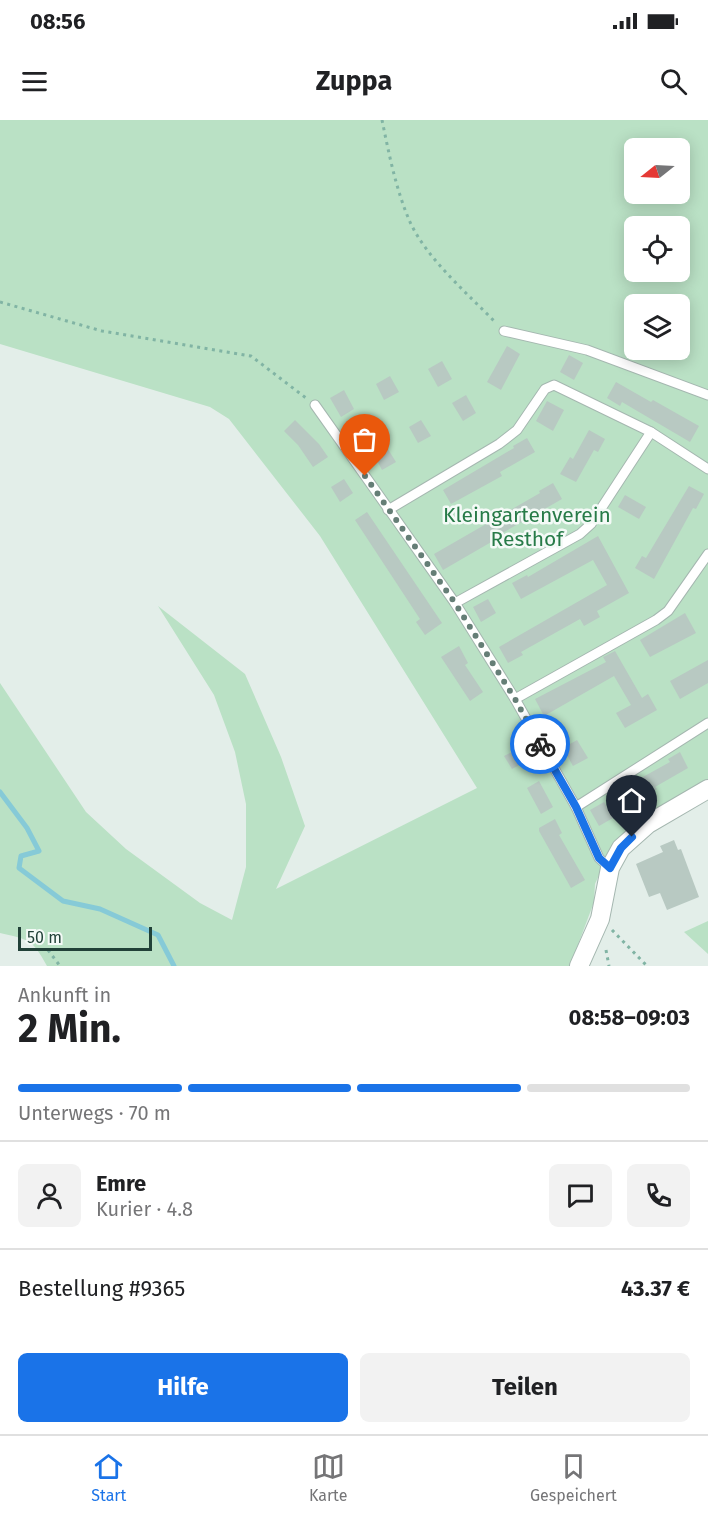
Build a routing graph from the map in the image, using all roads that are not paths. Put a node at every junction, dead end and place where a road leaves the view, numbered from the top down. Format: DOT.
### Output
graph roads {
  1 [pos="504,331"];
  2 [pos="708,396"];
  3 [pos="315,405"];
  4 [pos="651,432"];
  5 [pos="708,469"];
  6 [pos="388,510"];
  7 [pos="708,554"];
  8 [pos="455,603"];
  9 [pos="515,699"];
  10 [pos="708,723"];
  11 [pos="708,789"];
  12 [pos="576,807"];
  13 [pos="610,868"];
  14 [pos="579,966"];
  1 -- 2 [label="lane"];
  3 -- 6 [label="lane"];
  4 -- 5 [label="lane"];
  4 -- 6 [label="lane"];
  4 -- 8 [label="lane"];
  6 -- 8 [label="lane"];
  7 -- 9 [label="lane"];
  8 -- 9 [label="lane"];
  9 -- 12 [label="lane"];
  10 -- 12 [label="lane"];
  11 -- 13 [label="street"];
  12 -- 13 [label="lane"];
  13 -- 14 [label="street"];
}
